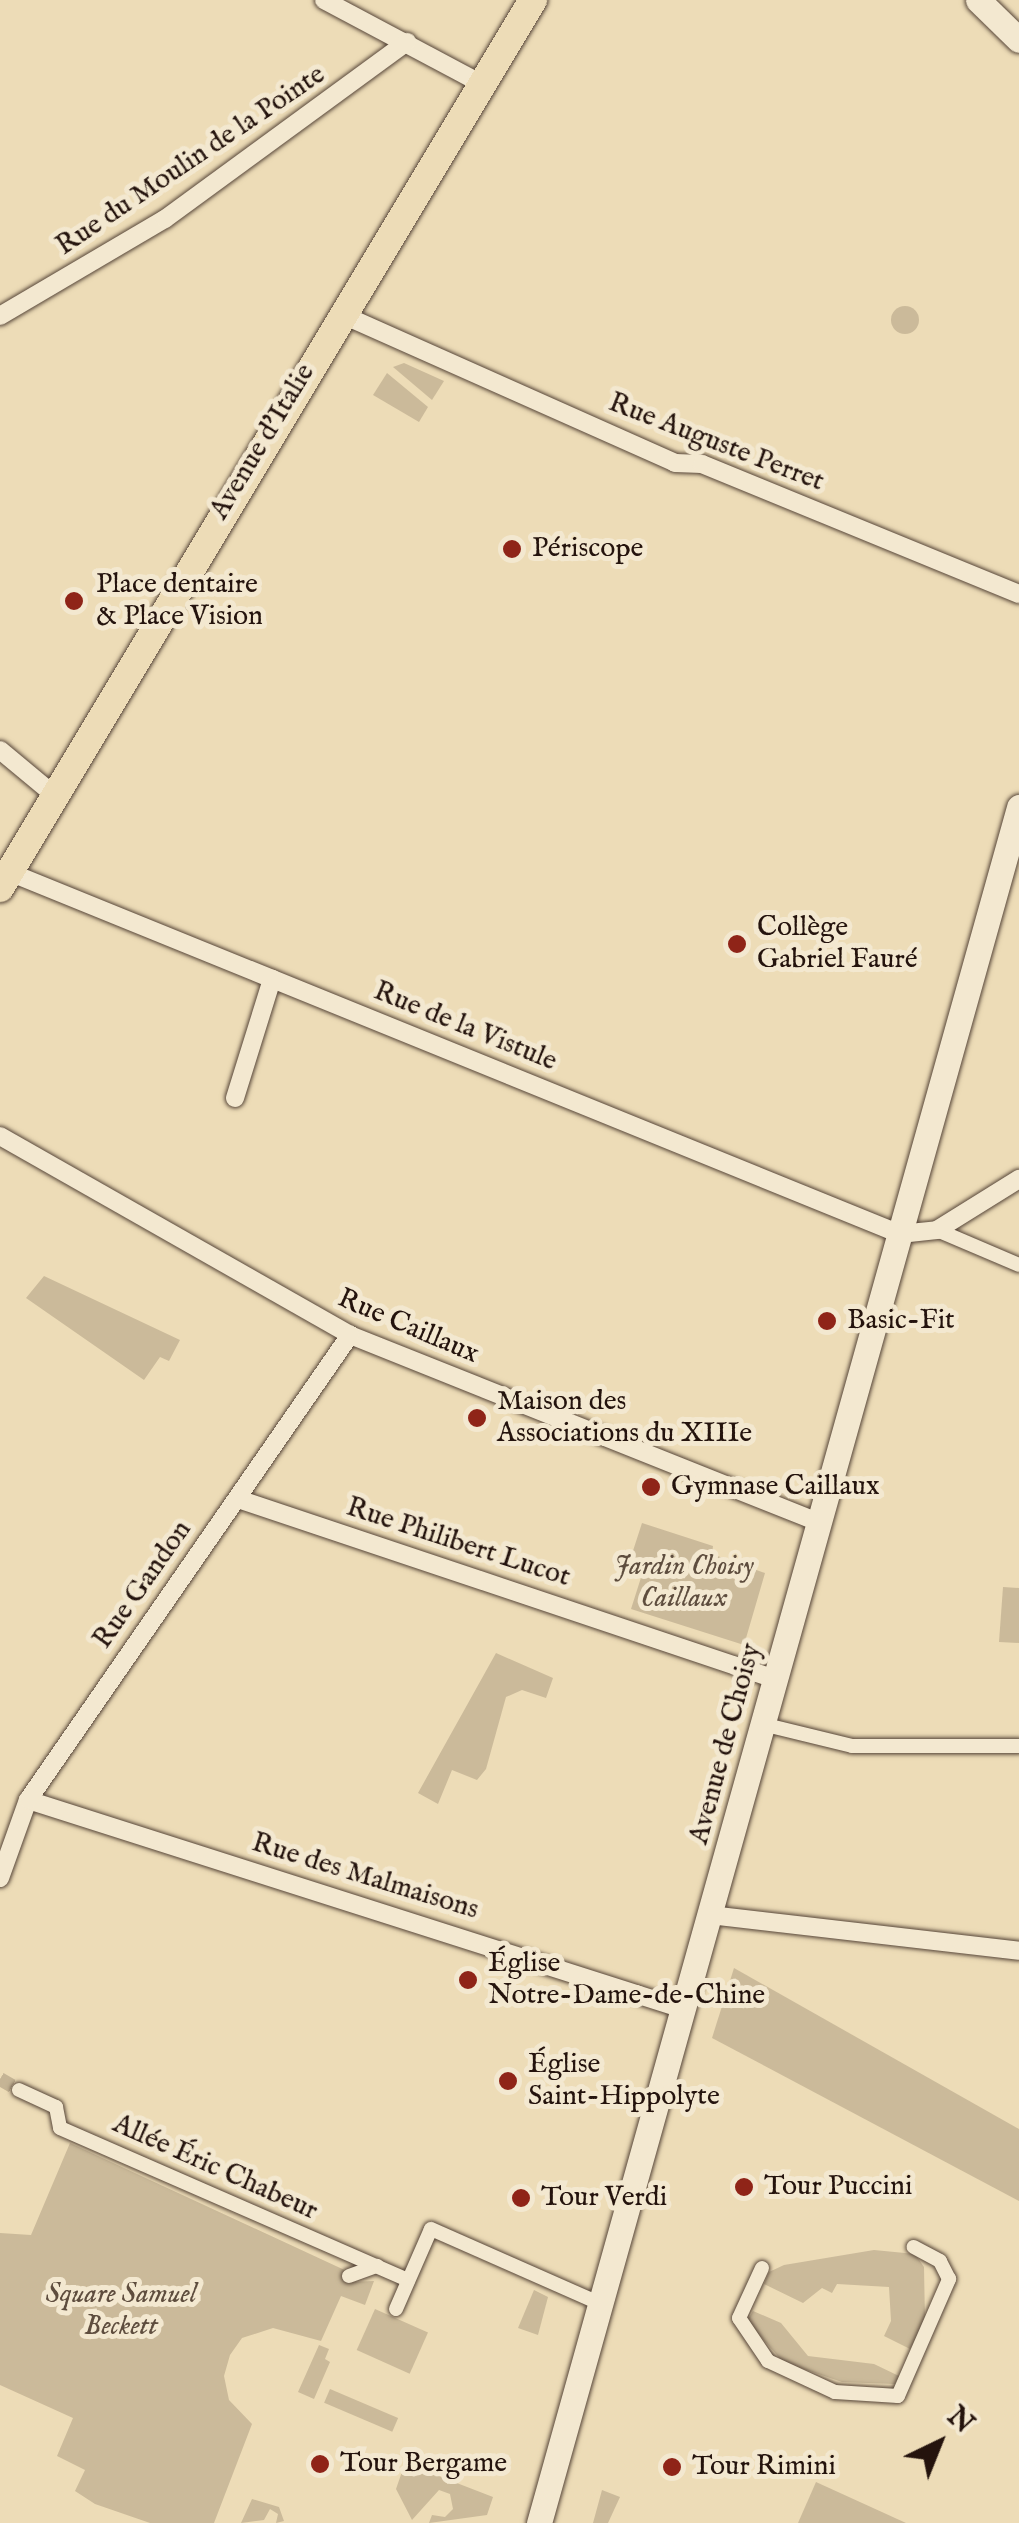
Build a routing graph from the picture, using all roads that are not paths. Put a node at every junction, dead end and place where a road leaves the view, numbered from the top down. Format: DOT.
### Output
graph roads {
  1 [pos="324,0"];
  2 [pos="533,0"];
  3 [pos="978,0"];
  4 [pos="1019,40"];
  5 [pos="406,42"];
  6 [pos="480,83"];
  7 [pos="341,314"];
  8 [pos="0,316"];
  9 [pos="1019,594"];
  10 [pos="0,750"];
  11 [pos="53,794"];
  12 [pos="1019,807"];
  13 [pos="5,880"];
  14 [pos="272,979"];
  15 [pos="235,1098"];
  16 [pos="0,1136"];
  17 [pos="1019,1180"];
  18 [pos="937,1230"];
  19 [pos="900,1234"];
  20 [pos="1019,1265"];
  21 [pos="350,1335"];
  22 [pos="238,1499"];
  23 [pos="818,1522"];
  24 [pos="775,1678"];
  25 [pos="762,1724"];
  26 [pos="1019,1746"];
  27 [pos="28,1800"];
  28 [pos="0,1878"];
  29 [pos="710,1915"];
  30 [pos="1019,1950"];
  31 [pos="683,2009"];
  32 [pos="19,2090"];
  33 [pos="914,2247"];
  34 [pos="377,2266"];
  35 [pos="762,2268"];
  36 [pos="350,2276"];
  37 [pos="408,2280"];
  38 [pos="601,2304"];
  39 [pos="396,2310"];
  40 [pos="539,2523"];
  1 -- 5 [label="street"];
  2 -- 6 [label="main road, Avenue d'Italie"];
  3 -- 4 [label="main road"];
  5 -- 6 [label="street"];
  5 -- 8 [label="street, Rue du Moulin de la Pointe"];
  6 -- 7 [label="main road, Avenue d'Italie"];
  7 -- 9 [label="street, Rue Auguste Perret"];
  7 -- 11 [label="main road, Avenue d'Italie"];
  10 -- 11 [label="street"];
  11 -- 13 [label="main road, Avenue d'Italie"];
  12 -- 19 [label="main road, Avenue de Choisy"];
  13 -- 14 [label="street, Rue de la Vistule"];
  14 -- 15 [label="street"];
  14 -- 19 [label="street, Rue de la Vistule"];
  16 -- 21 [label="street, Rue Caillaux"];
  17 -- 18 [label="street"];
  18 -- 19 [label="street"];
  18 -- 20 [label="street"];
  19 -- 23 [label="main road, Avenue de Choisy"];
  21 -- 22 [label="street, Rue Gandon"];
  21 -- 23 [label="street, Rue Caillaux"];
  22 -- 24 [label="street, Rue Philibert Lucot"];
  22 -- 27 [label="street, Rue Gandon"];
  23 -- 24 [label="main road, Avenue de Choisy"];
  24 -- 25 [label="main road, Avenue de Choisy"];
  25 -- 26 [label="street"];
  25 -- 29 [label="main road, Avenue de Choisy"];
  27 -- 28 [label="street, Rue Gandon"];
  27 -- 31 [label="street, Rue des Malmaisons"];
  29 -- 30 [label="street"];
  29 -- 31 [label="main road, Avenue de Choisy"];
  31 -- 38 [label="main road, Avenue de Choisy"];
  32 -- 34 [label="street, Allée Éric Chabeur"];
  33 -- 35 [label="street"];
  34 -- 36 [label="street"];
  34 -- 37 [label="street, Allée Éric Chabeur"];
  37 -- 38 [label="street"];
  37 -- 39 [label="street"];
  38 -- 40 [label="main road, Avenue de Choisy"];
}
